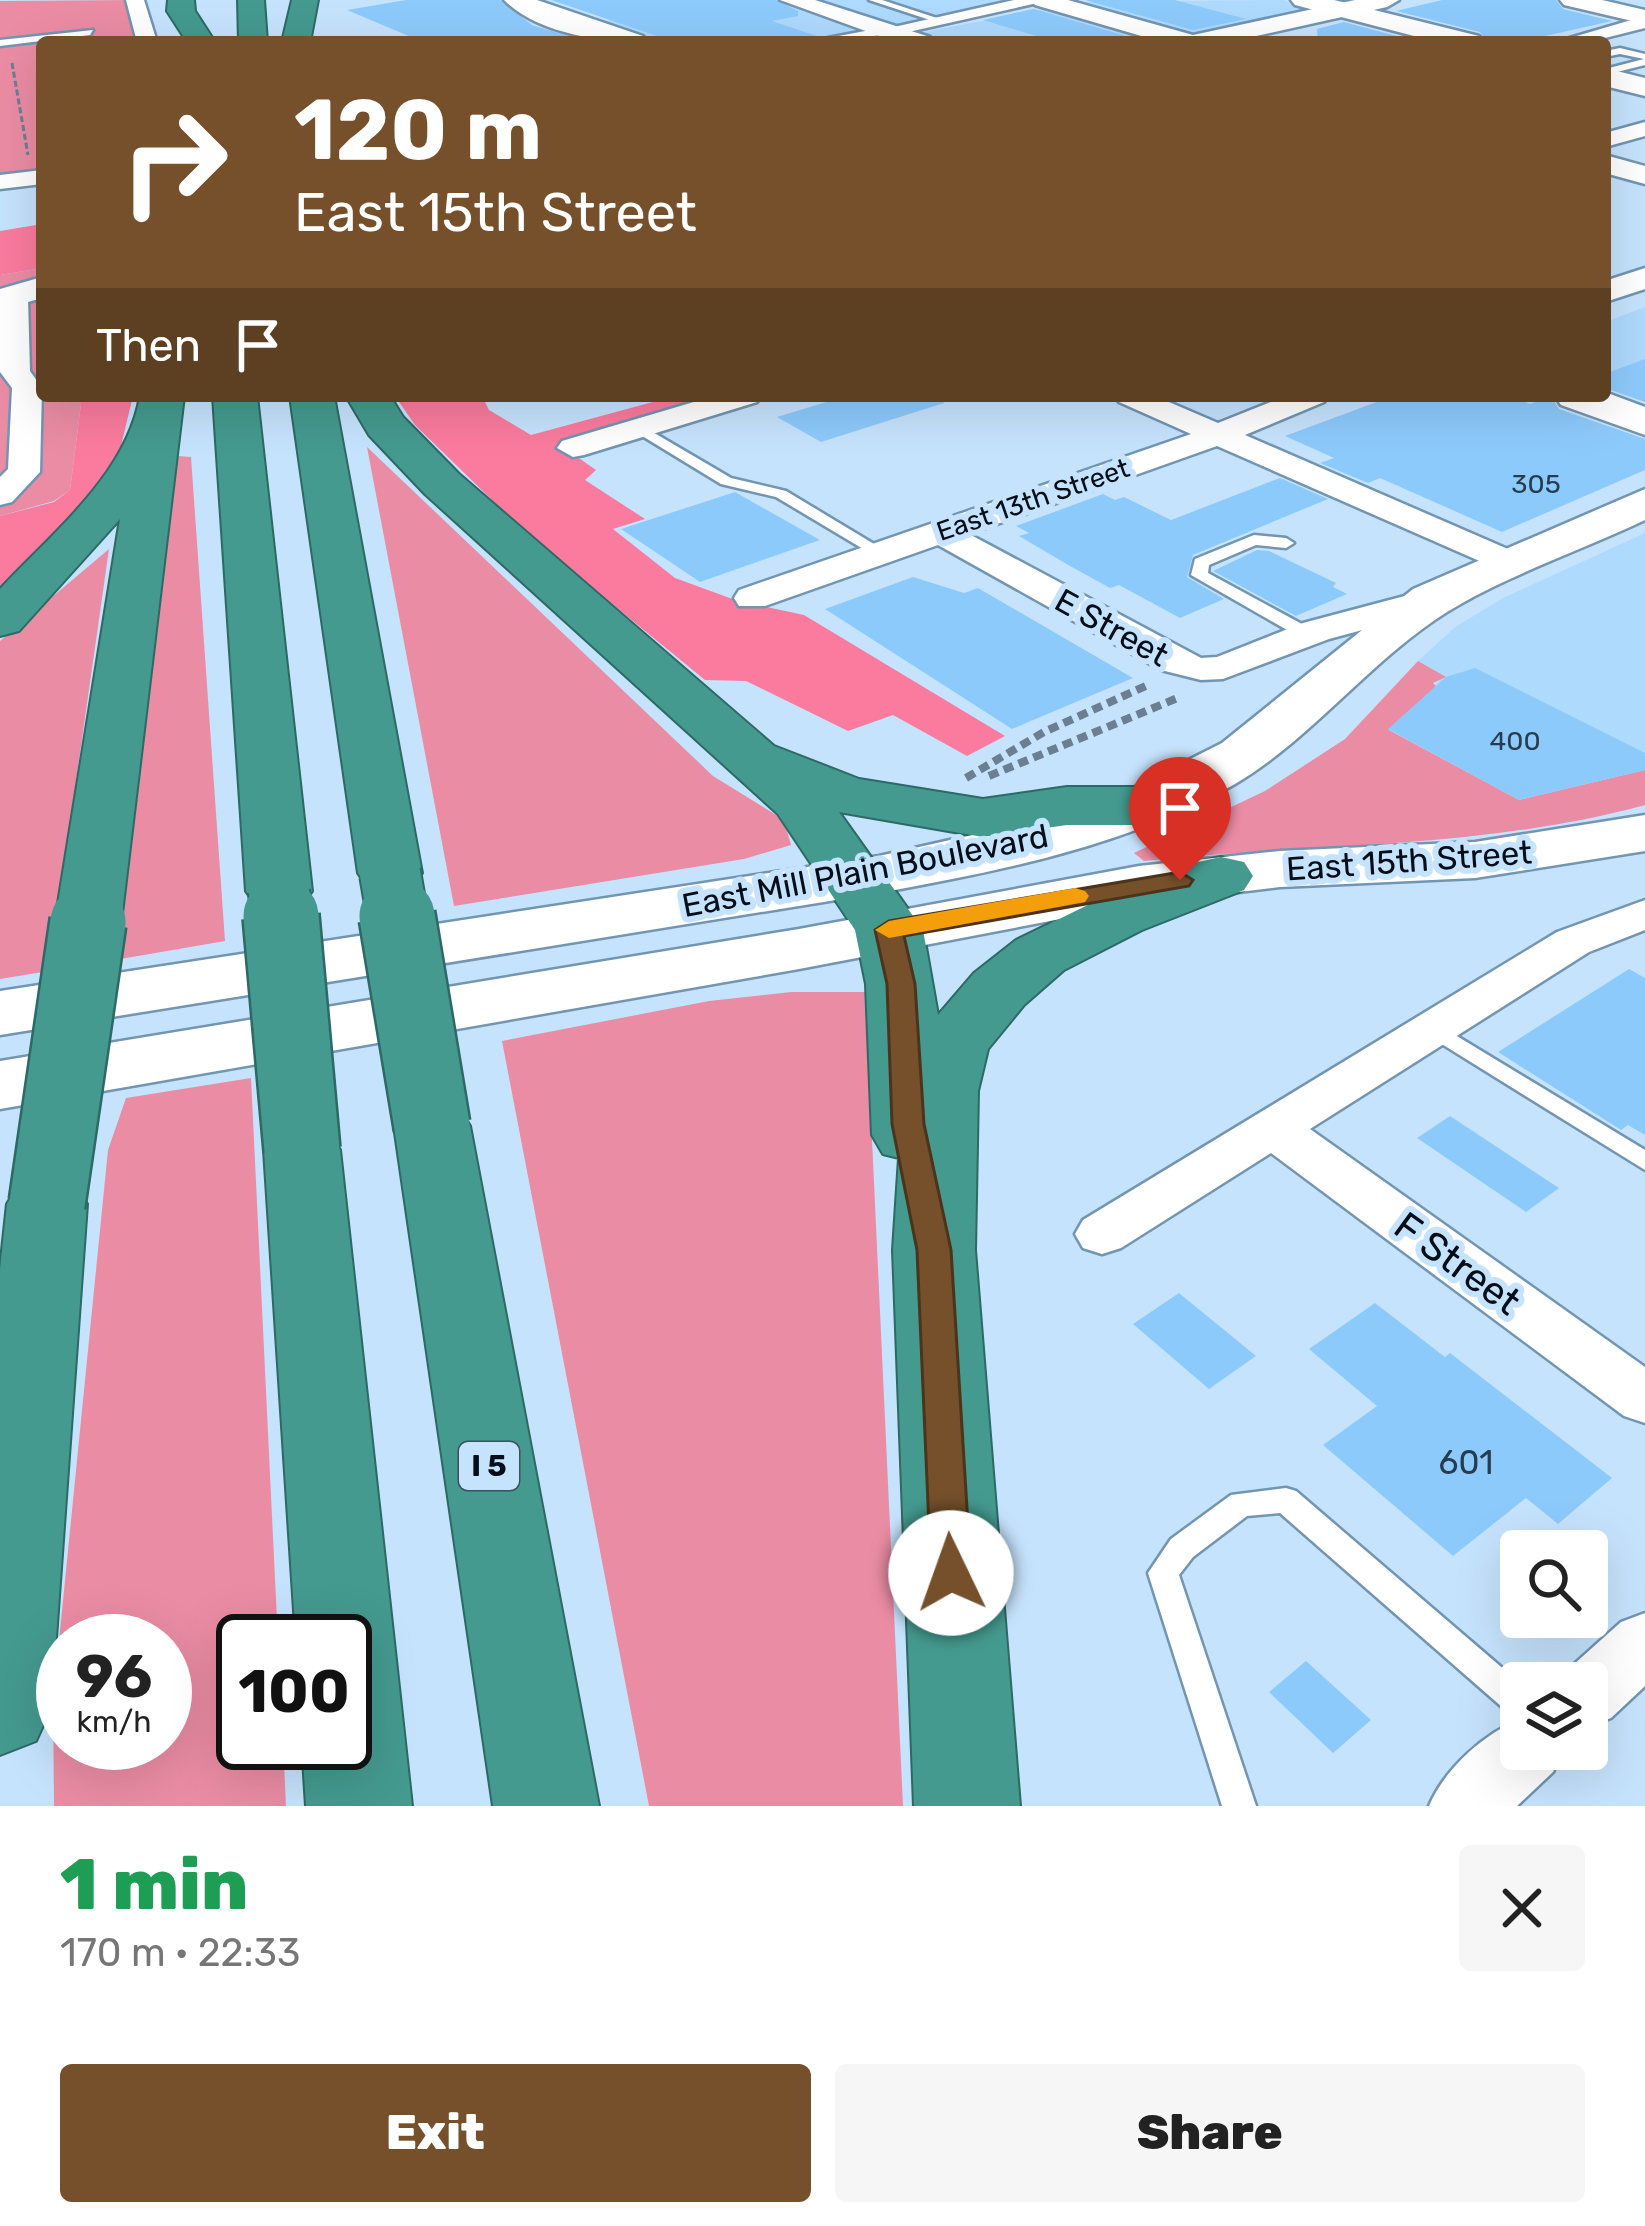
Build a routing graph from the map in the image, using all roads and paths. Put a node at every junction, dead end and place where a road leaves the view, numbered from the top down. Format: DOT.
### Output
graph roads {
  1 [pos="135,0"];
  2 [pos="181,0"];
  3 [pos="206,0"];
  4 [pos="251,0"];
  5 [pos="305,0"];
  6 [pos="792,0"];
  7 [pos="873,0"];
  8 [pos="1042,0"];
  9 [pos="1304,0"];
  10 [pos="1388,0"];
  11 [pos="1572,0"];
  12 [pos="521,2"];
  13 [pos="1342,10"];
  14 [pos="939,20"];
  15 [pos="1645,20"];
  16 [pos="886,31"];
  17 [pos="90,32"];
  18 [pos="59,36"];
  19 [pos="145,36"];
  20 [pos="198,36"];
  21 [pos="203,36"];
  22 [pos="253,36"];
  23 [pos="297,36"];
  24 [pos="609,36"];
  25 [pos="860,36"];
  26 [pos="902,36"];
  27 [pos="1171,36"];
  28 [pos="1221,36"];
  29 [pos="1444,36"];
  30 [pos="1588,36"];
  31 [pos="36,39"];
  32 [pos="4,43"];
  33 [pos="1645,59"];
  34 [pos="1611,64"];
  35 [pos="1611,70"];
  36 [pos="1611,74"];
  37 [pos="1645,87"];
  38 [pos="1645,129"];
  39 [pos="1611,138"];
  40 [pos="36,165"];
  41 [pos="1611,166"];
  42 [pos="36,169"];
  43 [pos="1645,175"];
  44 [pos="0,182"];
  45 [pos="1611,265"];
  46 [pos="1645,277"];
  47 [pos="1611,290"];
  48 [pos="20,293"];
  49 [pos="14,389"];
  50 [pos="236,402"];
  51 [pos="313,402"];
  52 [pos="372,402"];
  53 [pos="726,402"];
  54 [pos="1144,402"];
  55 [pos="1298,402"];
  56 [pos="1592,402"];
  57 [pos="161,411"];
  58 [pos="1645,422"];
  59 [pos="639,428"];
  60 [pos="1219,433"];
  61 [pos="573,448"];
  62 [pos="0,495"];
  63 [pos="1645,503"];
  64 [pos="941,532"];
  65 [pos="1286,543"];
  66 [pos="881,554"];
  67 [pos="1512,562"];
  68 [pos="752,598"];
  69 [pos="1430,600"];
  70 [pos="0,620"];
  71 [pos="1307,634"];
  72 [pos="1204,667"];
  73 [pos="743,751"];
  74 [pos="960,788"];
  75 [pos="1140,806"];
  76 [pos="1645,833"];
  77 [pos="1221,876"];
  78 [pos="871,904"];
  79 [pos="1643,917"];
  80 [pos="0,1012"];
  81 [pos="1432,1028"];
  82 [pos="0,1085"];
  83 [pos="1271,1127"];
  84 [pos="1645,1161"];
  85 [pos="1102,1234"];
  86 [pos="934,1250"];
  87 [pos="1645,1399"];
  88 [pos="343,1614"];
  89 [pos="1645,1643"];
  90 [pos="1608,1677"];
  91 [pos="1500,1685"];
  92 [pos="0,1708"];
  93 [pos="356,1770"];
  94 [pos="1505,1770"];
  95 [pos="359,1806"];
  96 [pos="546,1806"];
  97 [pos="967,1806"];
  98 [pos="1239,1806"];
  99 [pos="1465,1806"];
  1 -- 19 [label="street"];
  2 -- 20 [label="highway"];
  3 -- 21 [label="highway"];
  4 -- 22 [label="highway"];
  5 -- 23 [label="highway"];
  6 -- 16 [label="street"];
  7 -- 14 [label="lane"];
  8 -- 14 [label="street"];
  8 -- 27 [label="street"];
  9 -- 13 [label="main road"];
  10 -- 13 [label="street"];
  11 -- 15 [label="street"];
  12 -- 24 [label="main road"];
  13 -- 28 [label="street"];
  13 -- 29 [label="main road"];
  14 -- 16 [label="street"];
  15 -- 30 [label="street"];
  16 -- 25 [label="street"];
  16 -- 26 [label="street"];
  17 -- 18 [label="lane"];
  31 -- 32 [label="lane"];
  32 -- 40 [label="path"];
  33 -- 34 [label="lane"];
  33 -- 35 [label="lane"];
  36 -- 37 [label="main road"];
  38 -- 39 [label="street"];
  41 -- 43 [label="street"];
  42 -- 44 [label="street"];
  45 -- 46 [label="street"];
  46 -- 47 [label="street"];
  48 -- 49 [label="street"];
  49 -- 62 [label="street"];
  50 -- 88 [label="highway, bridge"];
  51 -- 96 [label="highway, I 5, bridge"];
  52 -- 73 [label="highway"];
  53 -- 59 [label="street"];
  54 -- 60 [label="street"];
  55 -- 60 [label="street, East 13th Street"];
  56 -- 58 [label="main road"];
  57 -- 70 [label="highway"];
  57 -- 92 [label="highway, bridge"];
  59 -- 61 [label="street"];
  59 -- 66 [label="lane"];
  60 -- 64 [label="street, East 13th Street"];
  60 -- 67 [label="street"];
  63 -- 67 [label="main road, East Mill Plain Boulevard"];
  64 -- 66 [label="street, East 13th Street"];
  64 -- 72 [label="street, E Street"];
  65 -- 71 [label="lane"];
  66 -- 68 [label="street, East 13th Street"];
  67 -- 69 [label="main road, East Mill Plain Boulevard"];
  69 -- 71 [label="street"];
  69 -- 75 [label="main road, East Mill Plain Boulevard"];
  71 -- 72 [label="street"];
  72 -- 74 [label="path"];
  73 -- 75 [label="highway"];
  73 -- 78 [label="highway"];
  75 -- 78 [label="main road, East Mill Plain Boulevard"];
  76 -- 77 [label="main road, East 15th Street"];
  77 -- 78 [label="main road, East 15th Street"];
  77 -- 86 [label="highway"];
  78 -- 80 [label="main road, East Mill Plain Boulevard"];
  78 -- 82 [label="main road, East Mill Plain Boulevard"];
  78 -- 86 [label="highway"];
  79 -- 81 [label="street"];
  81 -- 83 [label="street"];
  81 -- 84 [label="lane"];
  83 -- 85 [label="street"];
  83 -- 87 [label="street, F Street"];
  86 -- 97 [label="highway"];
  89 -- 90 [label="street"];
  91 -- 98 [label="lane"];
  93 -- 95 [label="highway"];
  94 -- 99 [label="street"];
}
